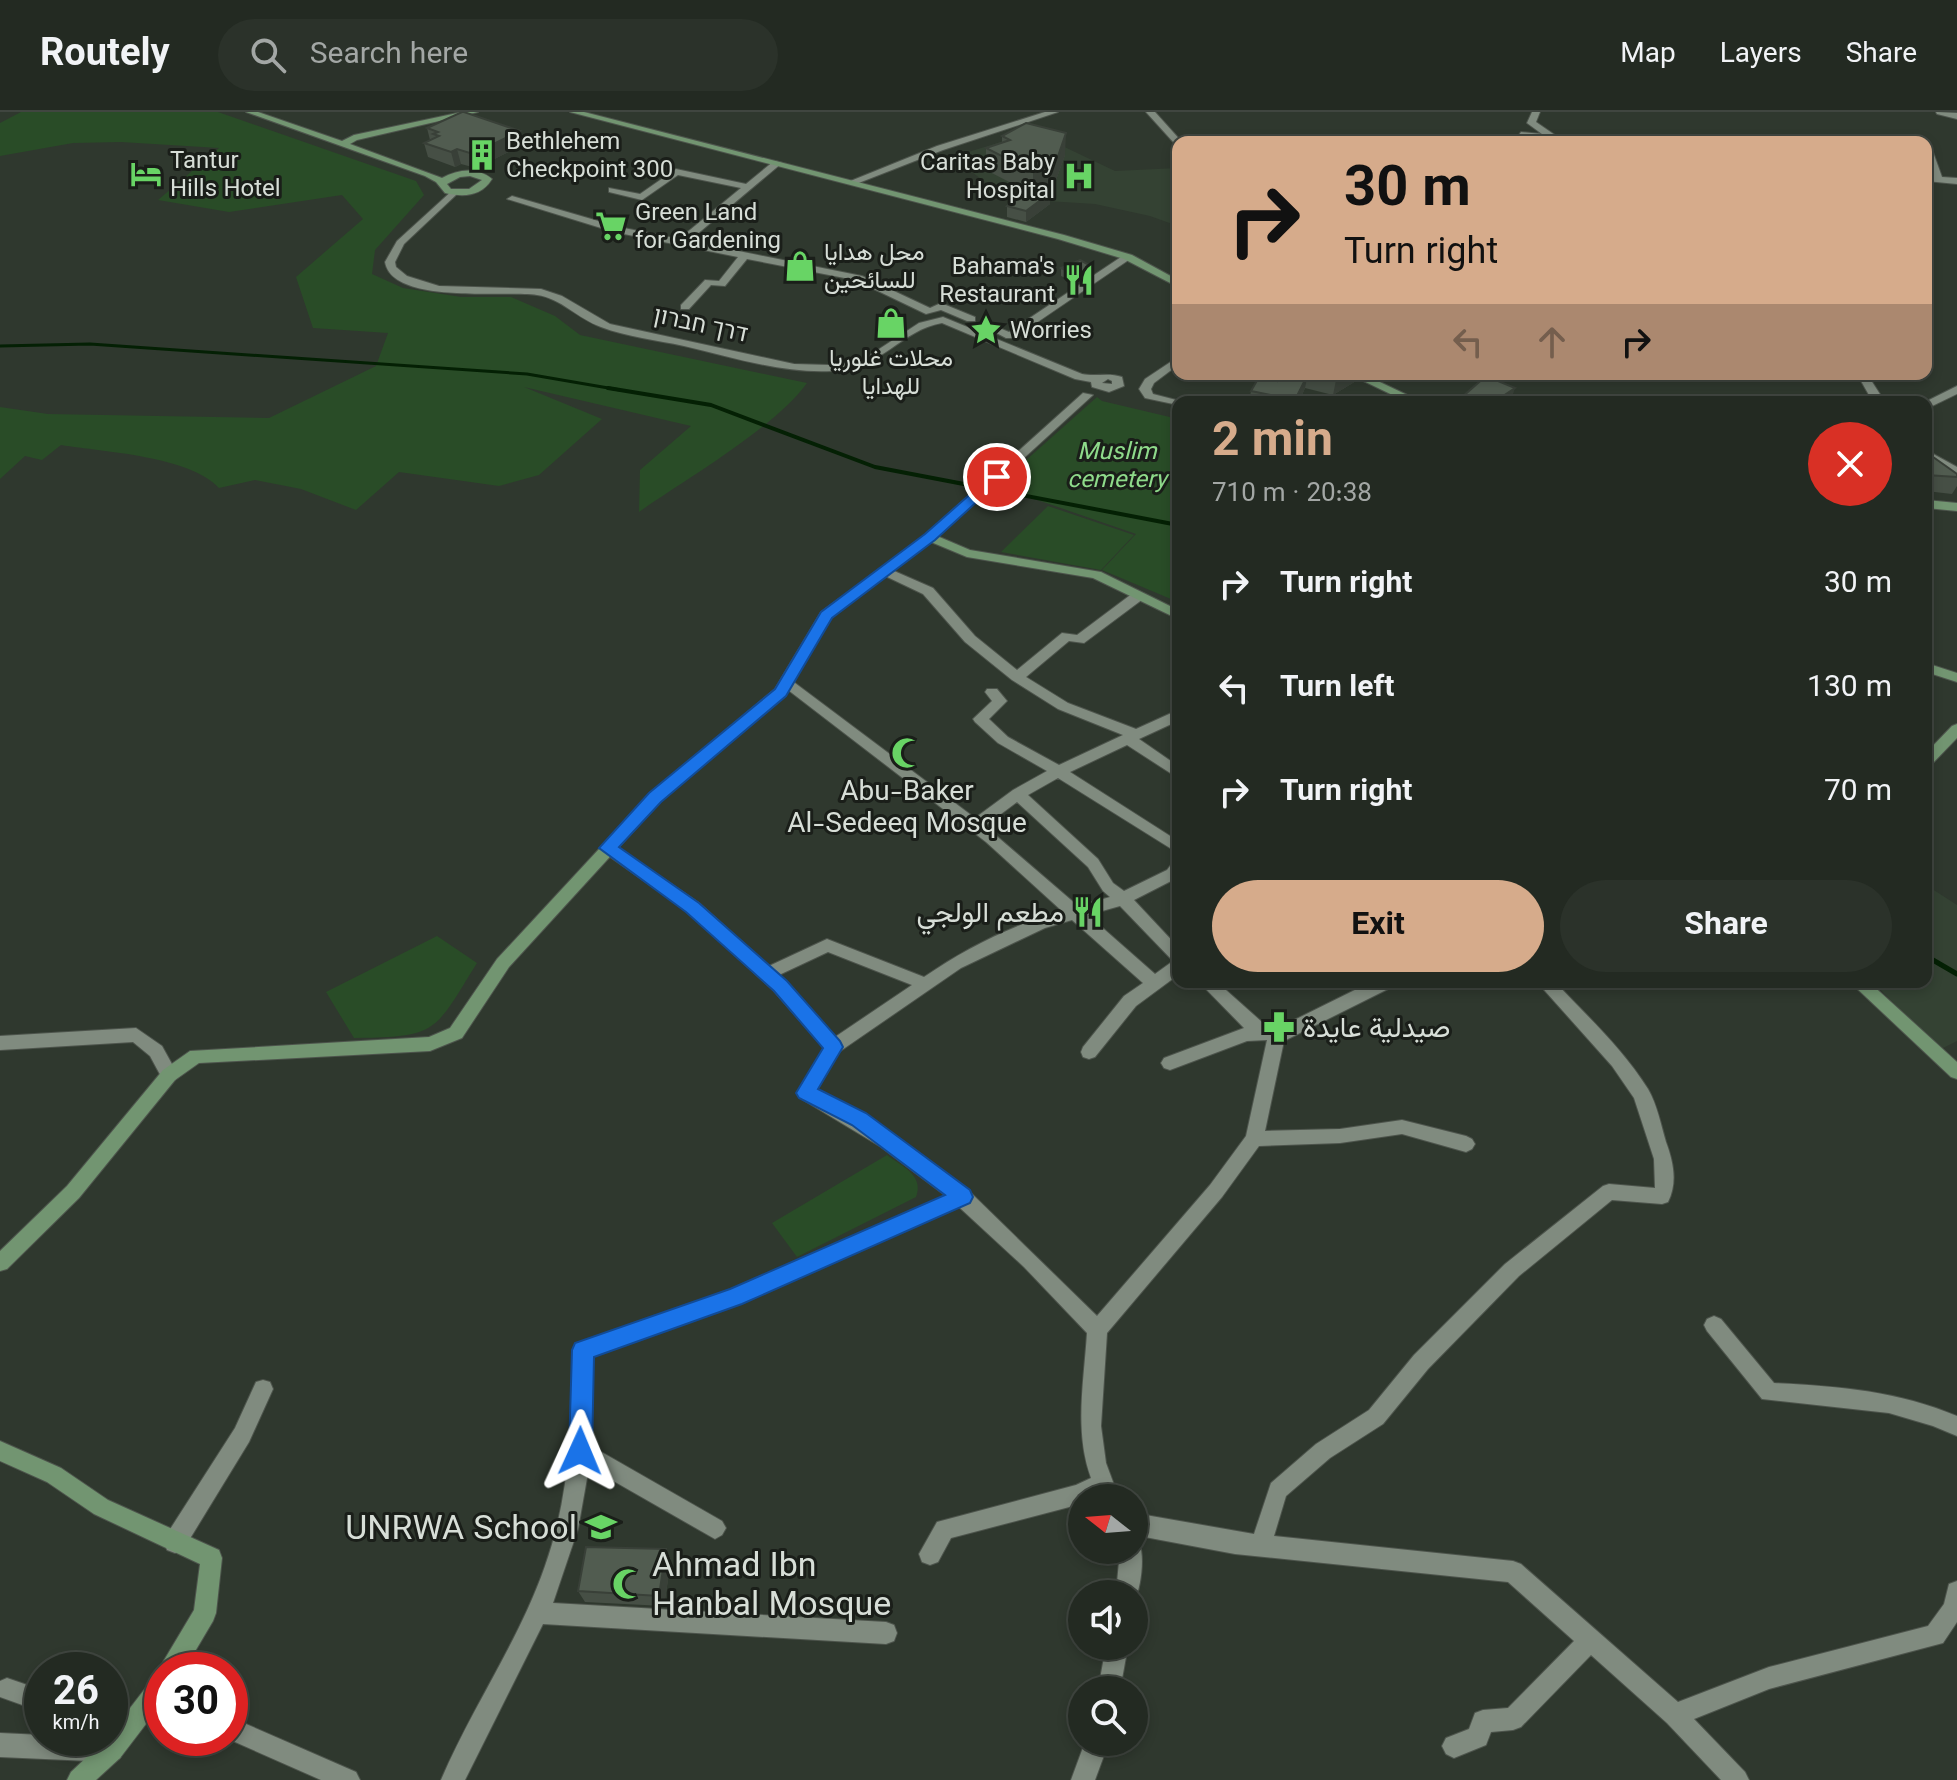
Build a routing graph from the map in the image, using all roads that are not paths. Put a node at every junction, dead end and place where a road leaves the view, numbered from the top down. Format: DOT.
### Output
graph roads {
  1 [pos="250,112"];
  2 [pos="277,112"];
  3 [pos="474,112"];
  4 [pos="489,112"];
  5 [pos="563,112"];
  6 [pos="574,112"];
  7 [pos="1054,112"];
  8 [pos="1150,112"];
  9 [pos="1940,112"];
  10 [pos="1957,116"];
  11 [pos="593,117"];
  12 [pos="1534,117"];
  13 [pos="411,125"];
  14 [pos="1172,136"];
  15 [pos="1522,136"];
  16 [pos="1555,136"];
  17 [pos="353,141"];
  18 [pos="1932,162"];
  19 [pos="777,163"];
  20 [pos="463,173"];
  21 [pos="1932,179"];
  22 [pos="1938,180"];
  23 [pos="1957,181"];
  24 [pos="853,182"];
  25 [pos="442,183"];
  26 [pos="749,187"];
  27 [pos="612,190"];
  28 [pos="454,192"];
  29 [pos="512,199"];
  30 [pos="683,241"];
  31 [pos="746,254"];
  32 [pos="1128,257"];
  33 [pos="1172,281"];
  34 [pos="685,307"];
  35 [pos="1172,364"];
  36 [pos="1096,380"];
  37 [pos="1367,380"];
  38 [pos="1957,389"];
  39 [pos="1087,395"];
  40 [pos="1403,396"];
  41 [pos="1172,401"];
  42 [pos="1932,403"];
  43 [pos="1932,457"];
  44 [pos="1957,472"];
  45 [pos="1932,505"];
  46 [pos="1957,507"];
  47 [pos="930,537"];
  48 [pos="885,571"];
  49 [pos="1138,596"];
  50 [pos="1172,612"];
  51 [pos="1932,669"];
  52 [pos="1017,677"];
  53 [pos="1957,678"];
  54 [pos="786,683"];
  55 [pos="992,692"];
  56 [pos="1172,718"];
  57 [pos="1957,729"];
  58 [pos="1132,737"];
  59 [pos="1932,756"];
  60 [pos="1172,768"];
  61 [pos="1057,772"];
  62 [pos="1018,794"];
  63 [pos="975,826"];
  64 [pos="1172,844"];
  65 [pos="608,848"];
  66 [pos="1172,874"];
  67 [pos="1123,899"];
  68 [pos="1077,911"];
  69 [pos="1172,951"];
  70 [pos="1172,970"];
  71 [pos="767,974"];
  72 [pos="1153,982"];
  73 [pos="926,984"];
  74 [pos="1214,988"];
  75 [pos="1372,988"];
  76 [pos="1551,988"];
  77 [pos="1865,988"];
  78 [pos="1268,1034"];
  79 [pos="0,1043"];
  80 [pos="833,1047"];
  81 [pos="1089,1052"];
  82 [pos="1170,1063"];
  83 [pos="1957,1072"];
  84 [pos="169,1075"];
  85 [pos="1254,1139"];
  86 [pos="1466,1144"];
  87 [pos="963,1197"];
  88 [pos="0,1263"];
  89 [pos="1714,1325"];
  90 [pos="1097,1330"];
  91 [pos="263,1389"];
  92 [pos="1957,1426"];
  93 [pos="0,1451"];
  94 [pos="580,1451"];
  95 [pos="1103,1484"];
  96 [pos="1068,1497"];
  97 [pos="1148,1526"];
  98 [pos="715,1528"];
  99 [pos="175,1542"];
  100 [pos="1261,1545"];
  101 [pos="930,1554"];
  102 [pos="1957,1592"];
  103 [pos="537,1613"];
  104 [pos="886,1633"];
  105 [pos="1590,1640"];
  106 [pos="182,1652"];
  107 [pos="7,1689"];
  108 [pos="24,1695"];
  109 [pos="144,1708"];
  110 [pos="1675,1715"];
  111 [pos="128,1723"];
  112 [pos="248,1736"];
  113 [pos="24,1743"];
  114 [pos="0,1745"];
  115 [pos="1454,1746"];
  116 [pos="99,1756"];
  117 [pos="1092,1756"];
  118 [pos="79,1780"];
  119 [pos="348,1780"];
  120 [pos="453,1780"];
  121 [pos="1083,1780"];
  122 [pos="1737,1780"];
  1 -- 17 [label="main road"];
  2 -- 17 [label="main road"];
  3 -- 13 [label="main road"];
  4 -- 13 [label="main road"];
  5 -- 11 [label="main road"];
  6 -- 11 [label="main road"];
  7 -- 24 [label="street"];
  8 -- 14 [label="street"];
  9 -- 10 [label="street"];
  11 -- 19 [label="main road"];
  12 -- 15 [label="street"];
  12 -- 16 [label="street"];
  13 -- 17 [label="main road"];
  17 -- 20 [label="main road"];
  17 -- 25 [label="main road"];
  18 -- 22 [label="street"];
  19 -- 24 [label="main road"];
  19 -- 26 [label="street"];
  20 -- 25 [label="main road"];
  20 -- 28 [label="main road"];
  21 -- 22 [label="street"];
  22 -- 23 [label="street"];
  24 -- 32 [label="main road"];
  25 -- 28 [label="main road"];
  26 -- 27 [label="street"];
  26 -- 30 [label="street"];
  28 -- 36 [label="street, דרך חברון"];
  29 -- 30 [label="street"];
  30 -- 31 [label="street"];
  31 -- 32 [label="street"];
  31 -- 34 [label="street"];
  32 -- 33 [label="main road"];
  35 -- 41 [label="street"];
  37 -- 40 [label="main road"];
  38 -- 42 [label="street"];
  39 -- 47 [label="street"];
  43 -- 44 [label="street"];
  45 -- 46 [label="main road"];
  47 -- 48 [label="main road"];
  47 -- 49 [label="main road"];
  48 -- 52 [label="street"];
  48 -- 54 [label="main road"];
  49 -- 50 [label="main road"];
  49 -- 52 [label="street"];
  51 -- 53 [label="main road"];
  52 -- 58 [label="street"];
  54 -- 63 [label="street"];
  54 -- 65 [label="main road"];
  55 -- 61 [label="street"];
  56 -- 58 [label="street"];
  57 -- 59 [label="main road"];
  58 -- 60 [label="street"];
  58 -- 61 [label="street"];
  61 -- 62 [label="street"];
  61 -- 64 [label="street"];
  62 -- 63 [label="street"];
  62 -- 67 [label="street"];
  63 -- 68 [label="street"];
  65 -- 71 [label="street"];
  65 -- 84 [label="main road"];
  66 -- 67 [label="street"];
  67 -- 68 [label="street"];
  67 -- 69 [label="street"];
  68 -- 72 [label="street"];
  68 -- 73 [label="street"];
  70 -- 72 [label="street"];
  71 -- 73 [label="street"];
  71 -- 80 [label="street"];
  72 -- 81 [label="street"];
  73 -- 80 [label="street"];
  74 -- 78 [label="street"];
  75 -- 78 [label="street"];
  76 -- 100 [label="street"];
  77 -- 83 [label="main road"];
  78 -- 82 [label="street"];
  78 -- 85 [label="street"];
  79 -- 84 [label="street"];
  80 -- 87 [label="street"];
  84 -- 88 [label="main road"];
  85 -- 86 [label="street"];
  85 -- 90 [label="street"];
  87 -- 90 [label="street"];
  87 -- 94 [label="street"];
  89 -- 92 [label="street"];
  90 -- 95 [label="street"];
  91 -- 99 [label="street"];
  93 -- 99 [label="main road"];
  94 -- 98 [label="street"];
  94 -- 103 [label="street"];
  96 -- 101 [label="street"];
  97 -- 100 [label="street"];
  99 -- 106 [label="main road"];
  100 -- 105 [label="street"];
  102 -- 110 [label="street"];
  103 -- 104 [label="street"];
  103 -- 120 [label="street"];
  105 -- 110 [label="street"];
  105 -- 115 [label="street"];
  107 -- 108 [label="street"];
  109 -- 111 [label="main road"];
  110 -- 122 [label="street"];
  112 -- 119 [label="street"];
  113 -- 114 [label="street"];
  116 -- 118 [label="main road"];
  117 -- 121 [label="street"];
}
